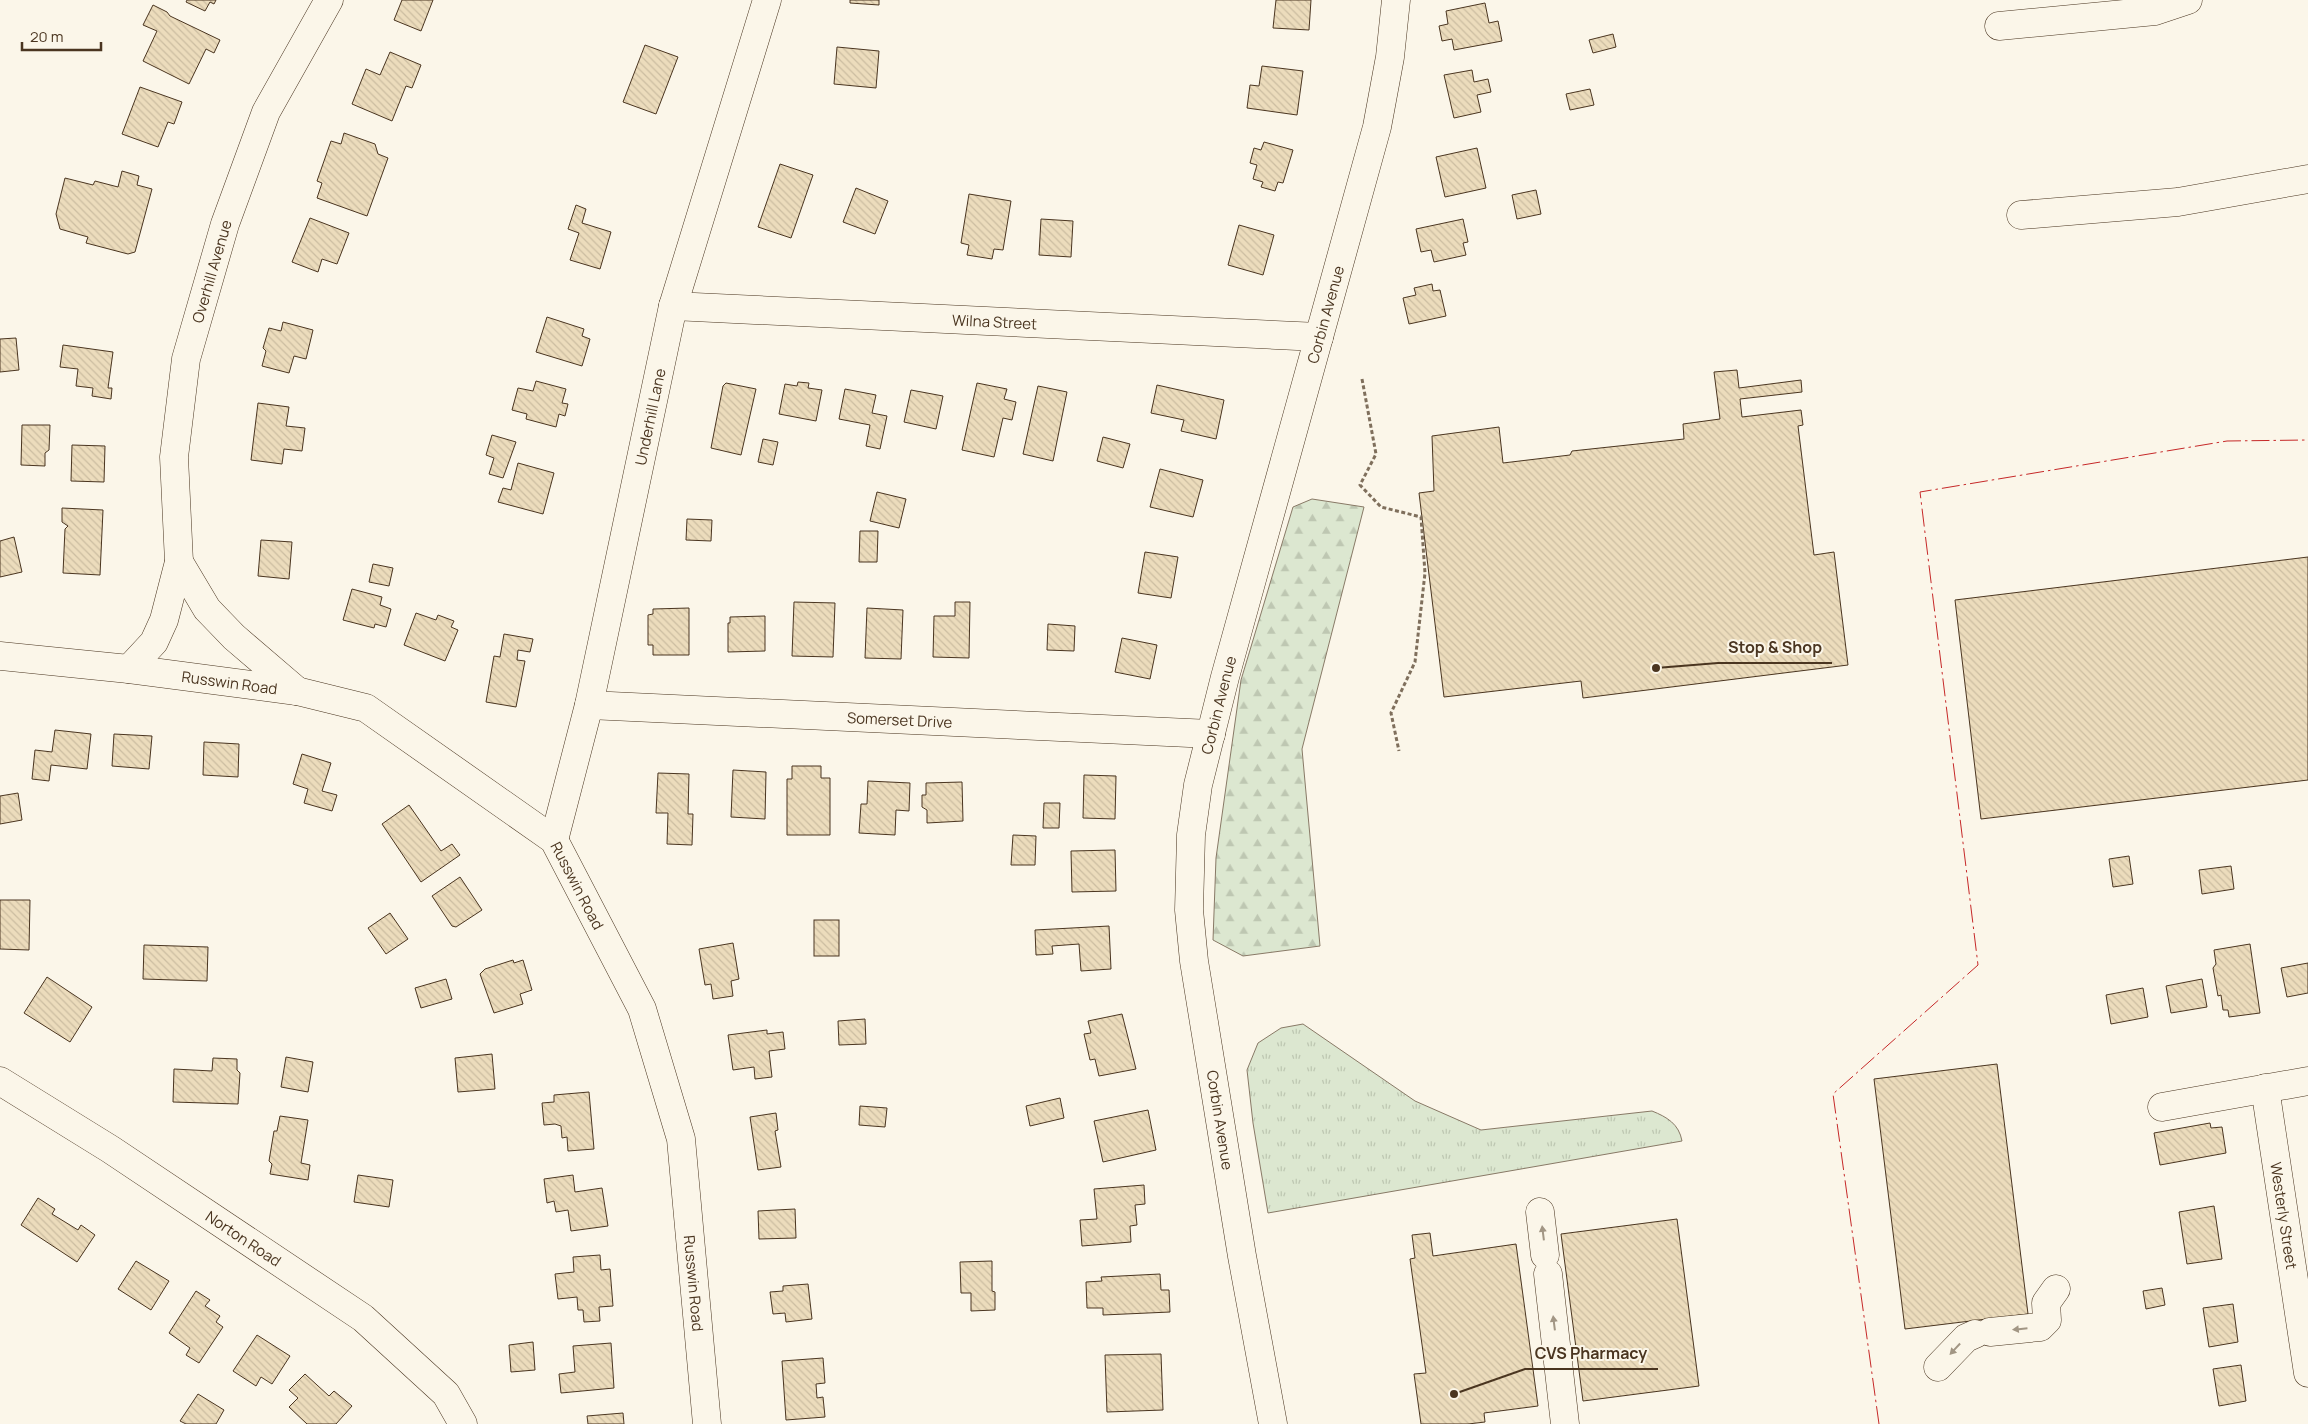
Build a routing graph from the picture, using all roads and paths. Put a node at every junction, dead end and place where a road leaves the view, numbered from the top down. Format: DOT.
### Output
graph roads {
  1 [pos="329,0"];
  2 [pos="767,0"];
  3 [pos="1396,0"];
  4 [pos="2188,0"];
  5 [pos="1999,26"];
  6 [pos="2308,179"];
  7 [pos="2021,216"];
  8 [pos="673,306"];
  9 [pos="1319,337"];
  10 [pos="1362,379"];
  11 [pos="179,562"];
  12 [pos="0,656"];
  13 [pos="129,670"];
  14 [pos="298,691"];
  15 [pos="589,706"];
  16 [pos="1211,734"];
  17 [pos="1399,751"];
  18 [pos="554,840"];
  19 [pos="0,1081"];
  20 [pos="2308,1081"];
  21 [pos="2266,1088"];
  22 [pos="2162,1107"];
  23 [pos="1540,1212"];
  24 [pos="2056,1289"];
  25 [pos="1938,1367"];
  26 [pos="2308,1372"];
  27 [pos="463,1424"];
  28 [pos="707,1424"];
  29 [pos="1272,1424"];
  30 [pos="1565,1424"];
  1 -- 11 [label="street, Overhill Avenue"];
  2 -- 8 [label="street, Underhill Lane"];
  3 -- 9 [label="street, Corbin Avenue"];
  4 -- 5 [label="street"];
  6 -- 7 [label="street"];
  8 -- 9 [label="street, Wilna Street"];
  8 -- 15 [label="street, Underhill Lane"];
  9 -- 16 [label="street, Corbin Avenue"];
  10 -- 17 [label="path"];
  11 -- 13 [label="street, Overhill Avenue"];
  11 -- 14 [label="street, Overhill Avenue"];
  12 -- 13 [label="street, Russwin Road"];
  13 -- 14 [label="street, Russwin Road"];
  14 -- 18 [label="street, Russwin Road"];
  15 -- 16 [label="street, Somerset Drive"];
  15 -- 18 [label="street, Underhill Lane"];
  16 -- 29 [label="street, Corbin Avenue"];
  18 -- 28 [label="street, Russwin Road"];
  19 -- 27 [label="street, Norton Road"];
  20 -- 21 [label="street"];
  21 -- 22 [label="street"];
  21 -- 26 [label="street, Westerly Street"];
  30 -- 23 [label="street, one-way"];
  24 -- 25 [label="street, one-way"];
}
